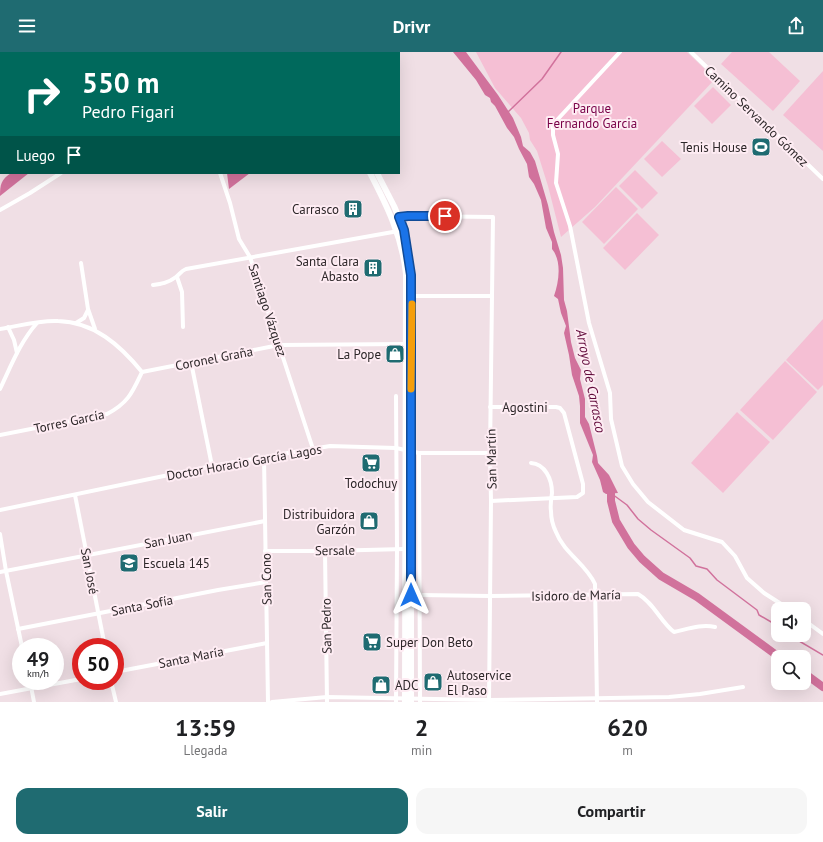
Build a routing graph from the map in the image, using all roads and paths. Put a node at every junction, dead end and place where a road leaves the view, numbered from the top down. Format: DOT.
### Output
graph roads {
  1 [pos="620,52"];
  2 [pos="691,52"];
  3 [pos="59,174"];
  4 [pos="220,174"];
  5 [pos="371,174"];
  6 [pos="377,174"];
  7 [pos="823,179"];
  8 [pos="0,210"];
  9 [pos="396,218"];
  10 [pos="404,230"];
  11 [pos="397,231"];
  12 [pos="250,257"];
  13 [pos="81,263"];
  14 [pos="177,276"];
  15 [pos="153,285"];
  16 [pos="412,296"];
  17 [pos="492,296"];
  18 [pos="88,309"];
  19 [pos="38,323"];
  20 [pos="76,323"];
  21 [pos="183,327"];
  22 [pos="8,328"];
  23 [pos="0,329"];
  24 [pos="95,329"];
  25 [pos="406,344"];
  26 [pos="279,345"];
  27 [pos="17,353"];
  28 [pos="191,362"];
  29 [pos="142,372"];
  30 [pos="0,389"];
  31 [pos="396,396"];
  32 [pos="490,407"];
  33 [pos="0,435"];
  34 [pos="396,448"];
  35 [pos="313,449"];
  36 [pos="408,451"];
  37 [pos="419,453"];
  38 [pos="490,453"];
  39 [pos="264,457"];
  40 [pos="531,463"];
  41 [pos="212,466"];
  42 [pos="75,495"];
  43 [pos="550,498"];
  44 [pos="491,501"];
  45 [pos="0,510"];
  46 [pos="265,521"];
  47 [pos="0,534"];
  48 [pos="397,549"];
  49 [pos="405,549"];
  50 [pos="266,551"];
  51 [pos="325,551"];
  52 [pos="87,554"];
  53 [pos="6,571"];
  54 [pos="0,572"];
  55 [pos="266,582"];
  56 [pos="595,594"];
  57 [pos="419,595"];
  58 [pos="490,596"];
  59 [pos="778,602"];
  60 [pos="98,613"];
  61 [pos="811,625"];
  62 [pos="715,627"];
  63 [pos="18,629"];
  64 [pos="823,634"];
  65 [pos="20,638"];
  66 [pos="103,638"];
  67 [pos="267,643"];
  68 [pos="124,670"];
  69 [pos="742,687"];
  70 [pos="21,690"];
  71 [pos="31,690"];
  72 [pos="114,690"];
  73 [pos="0,694"];
  74 [pos="327,700"];
  75 [pos="395,700"];
  76 [pos="408,700"];
  77 [pos="420,700"];
  78 [pos="597,700"];
  79 [pos="489,701"];
  80 [pos="34,702"];
  81 [pos="116,702"];
  82 [pos="268,702"];
  83 [pos="272,702"];
  1 -- 59 [label="street"];
  2 -- 7 [label="street, Camino Servando Gómez"];
  3 -- 8 [label="street"];
  4 -- 12 [label="street, Santiago Vázquez"];
  5 -- 9 [label="main road"];
  6 -- 9 [label="main road"];
  9 -- 10 [label="main road"];
  9 -- 11 [label="main road"];
  9 -- 17 [label="street, San Martín"];
  10 -- 11 [label="street"];
  10 -- 16 [label="main road"];
  11 -- 12 [label="street"];
  11 -- 25 [label="main road"];
  12 -- 14 [label="street"];
  12 -- 26 [label="street, Santiago Vázquez"];
  13 -- 18 [label="street"];
  14 -- 15 [label="street"];
  14 -- 21 [label="street"];
  16 -- 17 [label="street"];
  16 -- 36 [label="main road"];
  17 -- 32 [label="street, San Martín"];
  18 -- 20 [label="street"];
  18 -- 24 [label="street"];
  19 -- 20 [label="street"];
  19 -- 22 [label="street"];
  19 -- 27 [label="street"];
  20 -- 24 [label="street"];
  22 -- 23 [label="street"];
  22 -- 27 [label="street"];
  24 -- 29 [label="street"];
  25 -- 26 [label="street, Coronel Graña"];
  25 -- 36 [label="main road"];
  26 -- 28 [label="street, Coronel Graña"];
  26 -- 35 [label="street, Santiago Vázquez"];
  27 -- 30 [label="street"];
  28 -- 29 [label="street, Coronel Graña"];
  28 -- 41 [label="street"];
  29 -- 33 [label="street, Torres García"];
  31 -- 34 [label="street"];
  32 -- 38 [label="street, San Martín"];
  32 -- 43 [label="street, Agostini"];
  34 -- 35 [label="street, Doctor Horacio García Lagos"];
  34 -- 36 [label="street, Doctor Horacio García Lagos"];
  34 -- 48 [label="street"];
  35 -- 39 [label="street, Doctor Horacio García Lagos"];
  36 -- 37 [label="street, Doctor Horacio García Lagos"];
  36 -- 49 [label="main road"];
  36 -- 76 [label="main road"];
  37 -- 38 [label="street, Doctor Horacio García Lagos"];
  37 -- 57 [label="street"];
  38 -- 44 [label="street, San Martín"];
  39 -- 41 [label="street, Doctor Horacio García Lagos"];
  39 -- 46 [label="street, San Cono"];
  40 -- 43 [label="street"];
  41 -- 42 [label="street, Doctor Horacio García Lagos"];
  42 -- 45 [label="street, Doctor Horacio García Lagos"];
  42 -- 52 [label="street, San José"];
  43 -- 44 [label="street"];
  43 -- 56 [label="street"];
  44 -- 58 [label="street, San Martín"];
  46 -- 50 [label="street, San Cono"];
  46 -- 52 [label="street, San Juan"];
  47 -- 53 [label="street"];
  48 -- 49 [label="street, Sersale"];
  48 -- 51 [label="street, Sersale"];
  48 -- 75 [label="street"];
  49 -- 76 [label="main road"];
  50 -- 51 [label="street, Sersale"];
  50 -- 55 [label="street, San Cono"];
  51 -- 74 [label="street, San Pedro"];
  52 -- 53 [label="street, San Juan"];
  52 -- 60 [label="street, San José"];
  53 -- 54 [label="street, San Juan"];
  53 -- 63 [label="street"];
  55 -- 60 [label="street, Santa Sofía"];
  55 -- 67 [label="street, San Cono"];
  56 -- 58 [label="street, Isidoro de María"];
  56 -- 62 [label="street, Isidoro de María"];
  56 -- 78 [label="street"];
  57 -- 58 [label="street, Isidoro de María"];
  57 -- 77 [label="street"];
  58 -- 79 [label="street, San Martín"];
  60 -- 63 [label="street, Santa Sofía"];
  60 -- 66 [label="street, San José"];
  61 -- 64 [label="street"];
  63 -- 65 [label="street"];
  67 -- 68 [label="street, Santa María"];
  67 -- 82 [label="street, San Cono"];
  69 -- 78 [label="street"];
  70 -- 73 [label="street"];
  71 -- 80 [label="street"];
  72 -- 81 [label="street"];
  74 -- 75 [label="street"];
  74 -- 83 [label="street"];
  75 -- 76 [label="street"];
  76 -- 77 [label="street"];
  77 -- 79 [label="street"];
  78 -- 79 [label="street"];
}
